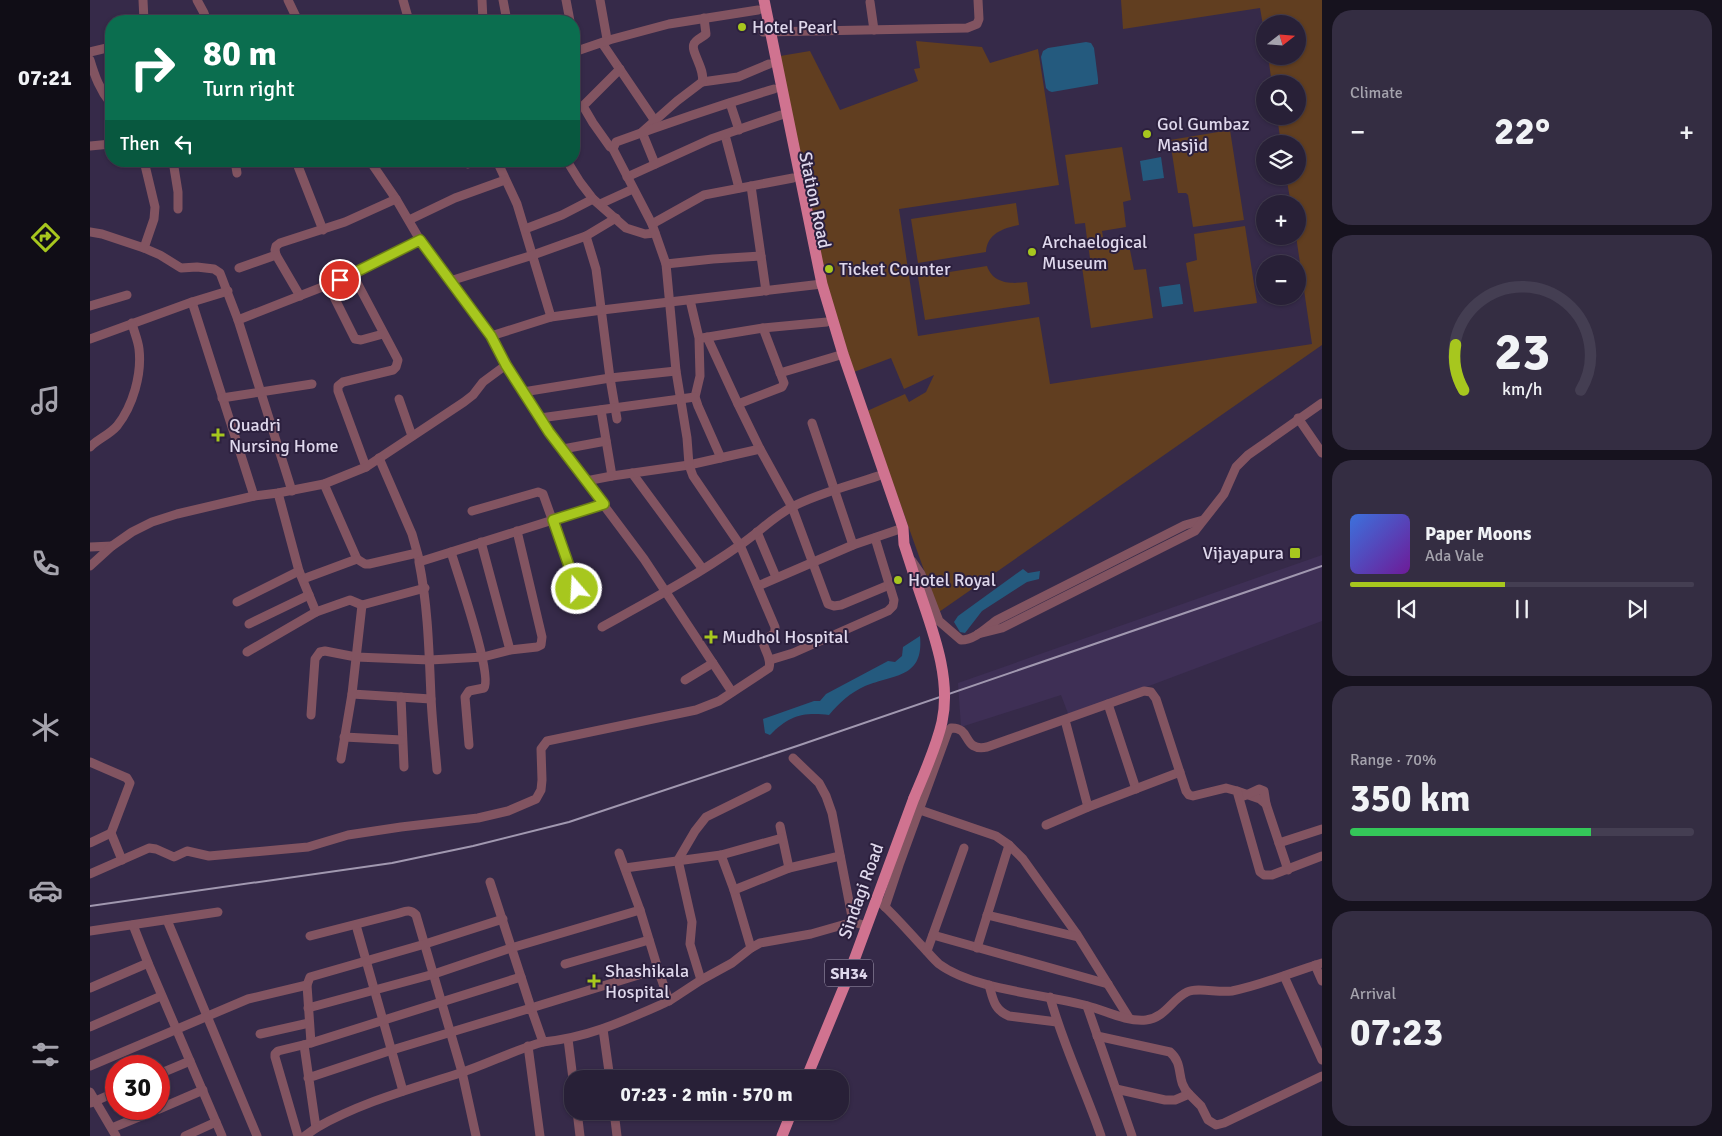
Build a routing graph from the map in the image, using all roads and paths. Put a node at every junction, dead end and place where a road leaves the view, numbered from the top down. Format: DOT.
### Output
graph roads {
  1 [pos="143,0"];
  2 [pos="197,0"];
  3 [pos="288,0"];
  4 [pos="403,0"];
  5 [pos="482,0"];
  6 [pos="503,0"];
  7 [pos="566,0"];
  8 [pos="600,0"];
  9 [pos="978,0"];
  10 [pos="870,2"];
  11 [pos="760,3"];
  12 [pos="144,15"];
  13 [pos="204,15"];
  14 [pos="295,15"];
  15 [pos="407,15"];
  16 [pos="481,15"];
  17 [pos="506,15"];
  18 [pos="569,15"];
  19 [pos="704,18"];
  20 [pos="874,30"];
  21 [pos="766,32"];
  22 [pos="605,41"];
  23 [pos="105,48"];
  24 [pos="580,49"];
  25 [pos="90,52"];
  26 [pos="90,60"];
  27 [pos="769,64"];
  28 [pos="620,69"];
  29 [pos="702,82"];
  30 [pos="774,90"];
  31 [pos="105,96"];
  32 [pos="730,103"];
  33 [pos="781,115"];
  34 [pos="655,120"];
  35 [pos="740,130"];
  36 [pos="642,132"];
  37 [pos="724,135"];
  38 [pos="105,145"];
  39 [pos="90,146"];
  40 [pos="610,147"];
  41 [pos="655,164"];
  42 [pos="145,167"];
  43 [pos="174,167"];
  44 [pos="236,167"];
  45 [pos="298,167"];
  46 [pos="374,167"];
  47 [pos="500,167"];
  48 [pos="571,167"];
  49 [pos="236,173"];
  50 [pos="627,177"];
  51 [pos="792,178"];
  52 [pos="505,180"];
  53 [pos="750,186"];
  54 [pos="739,188"];
  55 [pos="633,189"];
  56 [pos="396,199"];
  57 [pos="597,202"];
  58 [pos="178,209"];
  59 [pos="616,218"];
  60 [pos="409,220"];
  61 [pos="652,224"];
  62 [pos="525,229"];
  63 [pos="324,230"];
  64 [pos="90,232"];
  65 [pos="655,233"];
  66 [pos="586,236"];
  67 [pos="420,240"];
  68 [pos="144,248"];
  69 [pos="276,254"];
  70 [pos="533,256"];
  71 [pos="761,256"];
  72 [pos="666,264"];
  73 [pos="239,268"];
  74 [pos="353,275"];
  75 [pos="450,282"];
  76 [pos="818,284"];
  77 [pos="328,285"];
  78 [pos="228,291"];
  79 [pos="766,291"];
  80 [pos="127,296"];
  81 [pos="300,296"];
  82 [pos="690,300"];
  83 [pos="192,302"];
  84 [pos="669,302"];
  85 [pos="90,306"];
  86 [pos="602,310"];
  87 [pos="551,317"];
  88 [pos="238,320"];
  89 [pos="827,322"];
  90 [pos="132,323"];
  91 [pos="763,328"];
  92 [pos="383,334"];
  93 [pos="491,336"];
  94 [pos="703,337"];
  95 [pos="90,339"];
  96 [pos="837,356"];
  97 [pos="506,365"];
  98 [pos="676,371"];
  99 [pos="780,373"];
  100 [pos="610,378"];
  101 [pos="312,384"];
  102 [pos="260,391"];
  103 [pos="523,392"];
  104 [pos="695,397"];
  105 [pos="222,398"];
  106 [pos="399,399"];
  107 [pos="680,399"];
  108 [pos="1322,403"];
  109 [pos="738,404"];
  110 [pos="615,408"];
  111 [pos="601,410"];
  112 [pos="540,418"];
  113 [pos="1298,418"];
  114 [pos="617,419"];
  115 [pos="812,423"];
  116 [pos="412,436"];
  117 [pos="606,441"];
  118 [pos="90,448"];
  119 [pos="563,449"];
  120 [pos="760,450"];
  121 [pos="1322,453"];
  122 [pos="718,456"];
  123 [pos="379,458"];
  124 [pos="689,465"];
  125 [pos="366,467"];
  126 [pos="632,473"];
  127 [pos="612,476"];
  128 [pos="878,476"];
  129 [pos="586,482"];
  130 [pos="324,484"];
  131 [pos="834,490"];
  132 [pos="292,491"];
  133 [pos="278,493"];
  134 [pos="254,496"];
  135 [pos="604,504"];
  136 [pos="792,507"];
  137 [pos="472,511"];
  138 [pos="553,520"];
  139 [pos="899,530"];
  140 [pos="517,531"];
  141 [pos="757,532"];
  142 [pos="875,538"];
  143 [pos="481,542"];
  144 [pos="740,545"];
  145 [pos="853,545"];
  146 [pos="112,546"];
  147 [pos="90,548"];
  148 [pos="451,552"];
  149 [pos="908,557"];
  150 [pos="418,558"];
  151 [pos="357,559"];
  152 [pos="812,562"];
  153 [pos="90,566"];
  154 [pos="702,568"];
  155 [pos="301,575"];
  156 [pos="776,578"];
  157 [pos="889,585"];
  158 [pos="758,586"];
  159 [pos="425,588"];
  160 [pos="577,589"];
  161 [pos="666,592"];
  162 [pos="309,594"];
  163 [pos="237,602"];
  164 [pos="362,605"];
  165 [pos="316,612"];
  166 [pos="249,624"];
  167 [pos="602,627"];
  168 [pos="510,650"];
  169 [pos="247,652"];
  170 [pos="356,657"];
  171 [pos="483,657"];
  172 [pos="430,660"];
  173 [pos="770,660"];
  174 [pos="713,663"];
  175 [pos="685,680"];
  176 [pos="732,692"];
  177 [pos="352,694"];
  178 [pos="402,697"];
  179 [pos="431,699"];
  180 [pos="1108,704"];
  181 [pos="310,715"];
  182 [pos="1065,720"];
  183 [pos="344,737"];
  184 [pos="402,740"];
  185 [pos="469,745"];
  186 [pos="793,758"];
  187 [pos="341,759"];
  188 [pos="90,762"];
  189 [pos="404,767"];
  190 [pos="437,770"];
  191 [pos="1180,772"];
  192 [pos="767,787"];
  193 [pos="1136,789"];
  194 [pos="1241,795"];
  195 [pos="914,798"];
  196 [pos="1088,807"];
  197 [pos="920,810"];
  198 [pos="1046,825"];
  199 [pos="780,826"];
  200 [pos="1322,829"];
  201 [pos="111,834"];
  202 [pos="782,838"];
  203 [pos="90,843"];
  204 [pos="1279,843"];
  205 [pos="1009,845"];
  206 [pos="964,848"];
  207 [pos="619,853"];
  208 [pos="721,855"];
  209 [pos="840,856"];
  210 [pos="1322,856"];
  211 [pos="122,860"];
  212 [pos="678,860"];
  213 [pos="625,868"];
  214 [pos="789,868"];
  215 [pos="1288,870"];
  216 [pos="90,874"];
  217 [pos="490,882"];
  218 [pos="734,890"];
  219 [pos="876,898"];
  220 [pos="885,907"];
  221 [pos="640,910"];
  222 [pos="218,912"];
  223 [pos="987,916"];
  224 [pos="503,919"];
  225 [pos="167,920"];
  226 [pos="853,922"];
  227 [pos="134,925"];
  228 [pos="356,925"];
  229 [pos="867,926"];
  230 [pos="90,931"];
  231 [pos="933,935"];
  232 [pos="310,936"];
  233 [pos="1078,938"];
  234 [pos="649,940"];
  235 [pos="425,944"];
  236 [pos="511,948"];
  237 [pos="751,948"];
  238 [pos="977,948"];
  239 [pos="927,951"];
  240 [pos="366,962"];
  241 [pos="148,963"];
  242 [pos="565,964"];
  243 [pos="1319,964"];
  244 [pos="658,969"];
  245 [pos="434,974"];
  246 [pos="1284,976"];
  247 [pos="521,977"];
  248 [pos="700,980"];
  249 [pos="1322,981"];
  250 [pos="1108,984"];
  251 [pos="307,985"];
  252 [pos="989,985"];
  253 [pos="90,988"];
  254 [pos="374,991"];
  255 [pos="162,996"];
  256 [pos="1050,997"];
  257 [pos="669,1001"];
  258 [pos="442,1002"];
  259 [pos="1087,1006"];
  260 [pos="308,1008"];
  261 [pos="531,1008"];
  262 [pos="208,1017"];
  263 [pos="1129,1018"];
  264 [pos="383,1020"];
  265 [pos="1057,1022"];
  266 [pos="310,1023"];
  267 [pos="90,1028"];
  268 [pos="176,1029"];
  269 [pos="603,1029"];
  270 [pos="450,1032"];
  271 [pos="260,1034"];
  272 [pos="1098,1036"];
  273 [pos="568,1039"];
  274 [pos="543,1042"];
  275 [pos="307,1044"];
  276 [pos="528,1046"];
  277 [pos="392,1050"];
  278 [pos="1320,1050"];
  279 [pos="1322,1060"];
  280 [pos="190,1061"];
  281 [pos="90,1066"];
  282 [pos="170,1069"];
  283 [pos="572,1070"];
  284 [pos="609,1070"];
  285 [pos="810,1070"];
  286 [pos="462,1072"];
  287 [pos="1322,1076"];
  288 [pos="308,1078"];
  289 [pos="1116,1089"];
  290 [pos="203,1090"];
  291 [pos="403,1091"];
  292 [pos="90,1092"];
  293 [pos="1189,1094"];
  294 [pos="105,1097"];
  295 [pos="92,1103"];
  296 [pos="170,1104"];
  297 [pos="137,1120"];
  298 [pos="578,1120"];
  299 [pos="615,1120"];
  300 [pos="788,1120"];
  301 [pos="216,1122"];
  302 [pos="316,1128"];
  303 [pos="114,1132"];
  304 [pos="186,1136"];
  305 [pos="222,1136"];
  306 [pos="257,1136"];
  307 [pos="298,1136"];
  308 [pos="305,1136"];
  309 [pos="476,1136"];
  310 [pos="540,1136"];
  311 [pos="580,1136"];
  312 [pos="617,1136"];
  313 [pos="782,1136"];
  314 [pos="1101,1136"];
  315 [pos="1132,1136"];
  1 -- 12 [label="street"];
  2 -- 13 [label="street"];
  3 -- 14 [label="street"];
  4 -- 15 [label="street"];
  5 -- 16 [label="street"];
  6 -- 17 [label="street"];
  7 -- 18 [label="street"];
  8 -- 22 [label="street"];
  9 -- 20 [label="street"];
  10 -- 20 [label="street"];
  11 -- 19 [label="street"];
  11 -- 21 [label="main road, Station Road / SH34"];
  19 -- 22 [label="street"];
  19 -- 29 [label="street"];
  20 -- 21 [label="street"];
  21 -- 27 [label="main road, Station Road / SH34"];
  21 -- 76 [label="main road, Station Road / SH34"];
  22 -- 24 [label="street"];
  22 -- 28 [label="street"];
  23 -- 25 [label="street"];
  26 -- 31 [label="street"];
  27 -- 29 [label="street"];
  27 -- 30 [label="main road, Station Road / SH34"];
  28 -- 34 [label="street"];
  28 -- 40 [label="street"];
  29 -- 34 [label="street"];
  30 -- 32 [label="street"];
  30 -- 33 [label="main road, Station Road / SH34"];
  32 -- 35 [label="street"];
  32 -- 36 [label="street"];
  33 -- 35 [label="street"];
  33 -- 51 [label="main road, Station Road / SH34"];
  34 -- 36 [label="street"];
  35 -- 37 [label="street"];
  36 -- 41 [label="street"];
  36 -- 50 [label="street"];
  37 -- 41 [label="street"];
  37 -- 54 [label="street"];
  38 -- 39 [label="street"];
  41 -- 50 [label="street"];
  42 -- 68 [label="street"];
  43 -- 58 [label="street"];
  44 -- 49 [label="street"];
  45 -- 63 [label="street"];
  46 -- 56 [label="street"];
  47 -- 52 [label="street"];
  48 -- 57 [label="street"];
  50 -- 55 [label="street"];
  51 -- 53 [label="street"];
  51 -- 76 [label="main road, Station Road / SH34"];
  52 -- 60 [label="street"];
  52 -- 62 [label="street"];
  53 -- 54 [label="street"];
  53 -- 71 [label="street"];
  54 -- 61 [label="street"];
  55 -- 57 [label="street"];
  55 -- 61 [label="street"];
  56 -- 60 [label="street"];
  56 -- 63 [label="street"];
  57 -- 59 [label="street"];
  57 -- 62 [label="street"];
  59 -- 65 [label="street"];
  59 -- 66 [label="street"];
  60 -- 67 [label="street"];
  61 -- 65 [label="street"];
  62 -- 70 [label="street"];
  63 -- 69 [label="street"];
  64 -- 68 [label="street"];
  65 -- 72 [label="street"];
  66 -- 70 [label="street"];
  66 -- 86 [label="street"];
  67 -- 74 [label="street"];
  67 -- 75 [label="street"];
  68 -- 78 [label="street"];
  69 -- 73 [label="street"];
  69 -- 81 [label="street"];
  70 -- 75 [label="street"];
  70 -- 87 [label="street"];
  71 -- 72 [label="street"];
  71 -- 79 [label="street"];
  72 -- 84 [label="street"];
  74 -- 77 [label="street"];
  74 -- 92 [label="street"];
  75 -- 93 [label="street"];
  76 -- 79 [label="street"];
  76 -- 89 [label="main road, Station Road / SH34"];
  76 -- 139 [label="main road, Station Road / SH34"];
  77 -- 81 [label="street"];
  77 -- 92 [label="street"];
  78 -- 83 [label="street"];
  78 -- 88 [label="street"];
  79 -- 82 [label="street"];
  80 -- 85 [label="street"];
  81 -- 88 [label="street"];
  82 -- 84 [label="street"];
  82 -- 94 [label="street"];
  83 -- 90 [label="street"];
  83 -- 105 [label="street"];
  84 -- 86 [label="street"];
  84 -- 98 [label="street"];
  86 -- 87 [label="street"];
  86 -- 100 [label="street"];
  87 -- 93 [label="street"];
  88 -- 102 [label="street"];
  89 -- 91 [label="street"];
  89 -- 96 [label="main road, Station Road / SH34"];
  90 -- 95 [label="street"];
  90 -- 118 [label="street"];
  91 -- 94 [label="street"];
  91 -- 99 [label="street"];
  92 -- 125 [label="street"];
  93 -- 97 [label="street"];
  94 -- 104 [label="street"];
  94 -- 109 [label="street"];
  96 -- 99 [label="street"];
  96 -- 128 [label="main road, Station Road / SH34"];
  97 -- 103 [label="street"];
  97 -- 116 [label="street"];
  98 -- 100 [label="street"];
  98 -- 107 [label="street"];
  99 -- 109 [label="street"];
  100 -- 103 [label="street"];
  100 -- 110 [label="street"];
  101 -- 102 [label="street"];
  102 -- 105 [label="street"];
  102 -- 132 [label="street"];
  103 -- 112 [label="street"];
  104 -- 107 [label="street"];
  104 -- 122 [label="street"];
  105 -- 134 [label="street"];
  106 -- 116 [label="street"];
  107 -- 110 [label="street"];
  107 -- 124 [label="street"];
  108 -- 113 [label="street"];
  109 -- 120 [label="street"];
  110 -- 111 [label="street"];
  110 -- 114 [label="street"];
  111 -- 112 [label="street"];
  111 -- 117 [label="street"];
  112 -- 119 [label="street"];
  113 -- 121 [label="street"];
  113 -- 149 [label="street"];
  115 -- 131 [label="street"];
  116 -- 123 [label="street"];
  117 -- 119 [label="street"];
  117 -- 127 [label="street"];
  119 -- 129 [label="street"];
  120 -- 122 [label="street"];
  120 -- 136 [label="street"];
  122 -- 124 [label="street"];
  123 -- 125 [label="street"];
  123 -- 150 [label="street"];
  124 -- 126 [label="street"];
  124 -- 144 [label="street"];
  125 -- 130 [label="street"];
  126 -- 127 [label="street"];
  126 -- 154 [label="street"];
  127 -- 129 [label="street"];
  128 -- 131 [label="street"];
  128 -- 139 [label="main road, Station Road / SH34"];
  129 -- 135 [label="street"];
  130 -- 132 [label="street"];
  130 -- 151 [label="street"];
  131 -- 136 [label="street"];
  131 -- 145 [label="street"];
  132 -- 133 [label="street"];
  133 -- 134 [label="street"];
  133 -- 155 [label="street"];
  134 -- 146 [label="street"];
  135 -- 138 [label="street"];
  135 -- 161 [label="street"];
  136 -- 141 [label="street"];
  136 -- 152 [label="street"];
  137 -- 138 [label="street"];
  138 -- 140 [label="street"];
  138 -- 160 [label="street"];
  139 -- 142 [label="street"];
  139 -- 149 [label="main road, Station Road / SH34"];
  140 -- 143 [label="street"];
  140 -- 168 [label="street"];
  141 -- 144 [label="street"];
  141 -- 156 [label="street"];
  142 -- 145 [label="street"];
  142 -- 157 [label="street"];
  143 -- 148 [label="street"];
  143 -- 168 [label="street"];
  144 -- 154 [label="street"];
  144 -- 158 [label="street"];
  145 -- 152 [label="street"];
  146 -- 147 [label="street"];
  146 -- 153 [label="street"];
  148 -- 150 [label="street"];
  148 -- 171 [label="street"];
  149 -- 195 [label="main road, Station Road / SH34, bridge"];
  150 -- 151 [label="street"];
  150 -- 159 [label="street"];
  151 -- 155 [label="street"];
  152 -- 156 [label="street"];
  152 -- 157 [label="street"];
  154 -- 161 [label="street"];
  155 -- 162 [label="street"];
  155 -- 163 [label="street"];
  156 -- 158 [label="street"];
  157 -- 173 [label="street"];
  158 -- 173 [label="street"];
  159 -- 164 [label="street"];
  159 -- 172 [label="street"];
  161 -- 167 [label="street"];
  161 -- 174 [label="street"];
  162 -- 165 [label="street"];
  162 -- 166 [label="street"];
  164 -- 165 [label="street"];
  164 -- 170 [label="street"];
  165 -- 169 [label="street"];
  168 -- 171 [label="street"];
  170 -- 172 [label="street"];
  170 -- 177 [label="street"];
  170 -- 181 [label="street"];
  171 -- 172 [label="street"];
  171 -- 185 [label="street"];
  172 -- 179 [label="street"];
  173 -- 176 [label="street"];
  174 -- 175 [label="street"];
  174 -- 176 [label="street"];
  176 -- 211 [label="street"];
  177 -- 178 [label="street"];
  177 -- 183 [label="street"];
  178 -- 179 [label="street"];
  178 -- 184 [label="street"];
  179 -- 190 [label="street"];
  180 -- 182 [label="street"];
  180 -- 191 [label="street"];
  180 -- 193 [label="street"];
  182 -- 196 [label="street"];
  182 -- 197 [label="street"];
  183 -- 184 [label="street"];
  183 -- 187 [label="street"];
  184 -- 189 [label="street"];
  186 -- 209 [label="street"];
  188 -- 201 [label="street"];
  191 -- 193 [label="street"];
  191 -- 194 [label="street"];
  192 -- 212 [label="street"];
  193 -- 196 [label="street"];
  194 -- 204 [label="street"];
  194 -- 215 [label="street"];
  195 -- 219 [label="main road, Sindagi Road / SH34"];
  196 -- 198 [label="street"];
  197 -- 205 [label="street"];
  197 -- 220 [label="street"];
  199 -- 202 [label="street"];
  200 -- 204 [label="street"];
  201 -- 203 [label="street"];
  201 -- 211 [label="street"];
  202 -- 208 [label="street"];
  202 -- 214 [label="street"];
  204 -- 215 [label="street"];
  205 -- 223 [label="street"];
  205 -- 233 [label="street"];
  206 -- 231 [label="street"];
  207 -- 213 [label="street"];
  208 -- 212 [label="street"];
  208 -- 218 [label="street"];
  209 -- 214 [label="street"];
  209 -- 226 [label="street"];
  210 -- 215 [label="street"];
  211 -- 216 [label="street"];
  212 -- 213 [label="street"];
  212 -- 248 [label="street"];
  213 -- 221 [label="street"];
  214 -- 218 [label="street"];
  217 -- 224 [label="street"];
  218 -- 237 [label="street"];
  219 -- 220 [label="street"];
  219 -- 229 [label="main road, Sindagi Road / SH34"];
  220 -- 239 [label="street"];
  221 -- 234 [label="street"];
  221 -- 236 [label="street"];
  222 -- 225 [label="street"];
  223 -- 233 [label="street"];
  223 -- 238 [label="street"];
  224 -- 235 [label="street"];
  224 -- 236 [label="street"];
  225 -- 227 [label="street"];
  225 -- 262 [label="street"];
  226 -- 229 [label="street"];
  226 -- 237 [label="street"];
  227 -- 230 [label="street"];
  227 -- 241 [label="street"];
  228 -- 232 [label="street"];
  228 -- 235 [label="street"];
  228 -- 240 [label="street"];
  229 -- 285 [label="main road, Sindagi Road / SH34"];
  231 -- 238 [label="street"];
  231 -- 239 [label="street"];
  233 -- 250 [label="street"];
  234 -- 242 [label="street"];
  234 -- 244 [label="street"];
  235 -- 240 [label="street"];
  235 -- 245 [label="street"];
  236 -- 245 [label="street"];
  236 -- 247 [label="street"];
  237 -- 248 [label="street"];
  238 -- 250 [label="street"];
  239 -- 252 [label="street"];
  240 -- 251 [label="street"];
  240 -- 254 [label="street"];
  241 -- 253 [label="street"];
  241 -- 255 [label="street"];
  243 -- 246 [label="street"];
  243 -- 249 [label="street"];
  244 -- 257 [label="street"];
  244 -- 261 [label="street"];
  245 -- 254 [label="street"];
  245 -- 258 [label="street"];
  246 -- 263 [label="street"];
  246 -- 278 [label="street"];
  247 -- 258 [label="street"];
  247 -- 261 [label="street"];
  248 -- 257 [label="street"];
  250 -- 263 [label="street"];
  251 -- 260 [label="street"];
  251 -- 262 [label="street"];
  252 -- 256 [label="street"];
  252 -- 265 [label="street"];
  254 -- 260 [label="street"];
  254 -- 264 [label="street"];
  255 -- 267 [label="street"];
  255 -- 268 [label="street"];
  256 -- 259 [label="street"];
  256 -- 265 [label="street"];
  257 -- 269 [label="street"];
  258 -- 264 [label="street"];
  258 -- 270 [label="street"];
  259 -- 263 [label="street"];
  259 -- 272 [label="street"];
  260 -- 266 [label="street"];
  261 -- 270 [label="street"];
  261 -- 274 [label="street"];
  262 -- 268 [label="street"];
  262 -- 306 [label="street"];
  264 -- 275 [label="street"];
  264 -- 277 [label="street"];
  265 -- 314 [label="street"];
  266 -- 271 [label="street"];
  266 -- 275 [label="street"];
  268 -- 280 [label="street"];
  268 -- 281 [label="street"];
  269 -- 273 [label="street"];
  269 -- 284 [label="street"];
  270 -- 277 [label="street"];
  270 -- 286 [label="street"];
  272 -- 289 [label="street"];
  272 -- 293 [label="street"];
  273 -- 274 [label="street"];
  273 -- 283 [label="street"];
  274 -- 276 [label="street"];
  275 -- 288 [label="street"];
  275 -- 307 [label="street"];
  276 -- 286 [label="street"];
  276 -- 310 [label="street"];
  277 -- 288 [label="street"];
  277 -- 291 [label="street"];
  278 -- 279 [label="street"];
  280 -- 282 [label="street"];
  280 -- 290 [label="street"];
  286 -- 291 [label="street"];
  286 -- 309 [label="street"];
  287 -- 293 [label="street"];
  288 -- 302 [label="street"];
  289 -- 293 [label="street"];
  289 -- 315 [label="street"];
  290 -- 296 [label="street"];
  290 -- 301 [label="street"];
  291 -- 302 [label="street"];
  292 -- 295 [label="street"];
  294 -- 295 [label="street"];
  295 -- 303 [label="street"];
  297 -- 303 [label="street"];
  298 -- 311 [label="street"];
  299 -- 312 [label="street"];
  300 -- 313 [label="main road"];
  301 -- 304 [label="street"];
  301 -- 305 [label="street"];
  302 -- 308 [label="street"];
}
